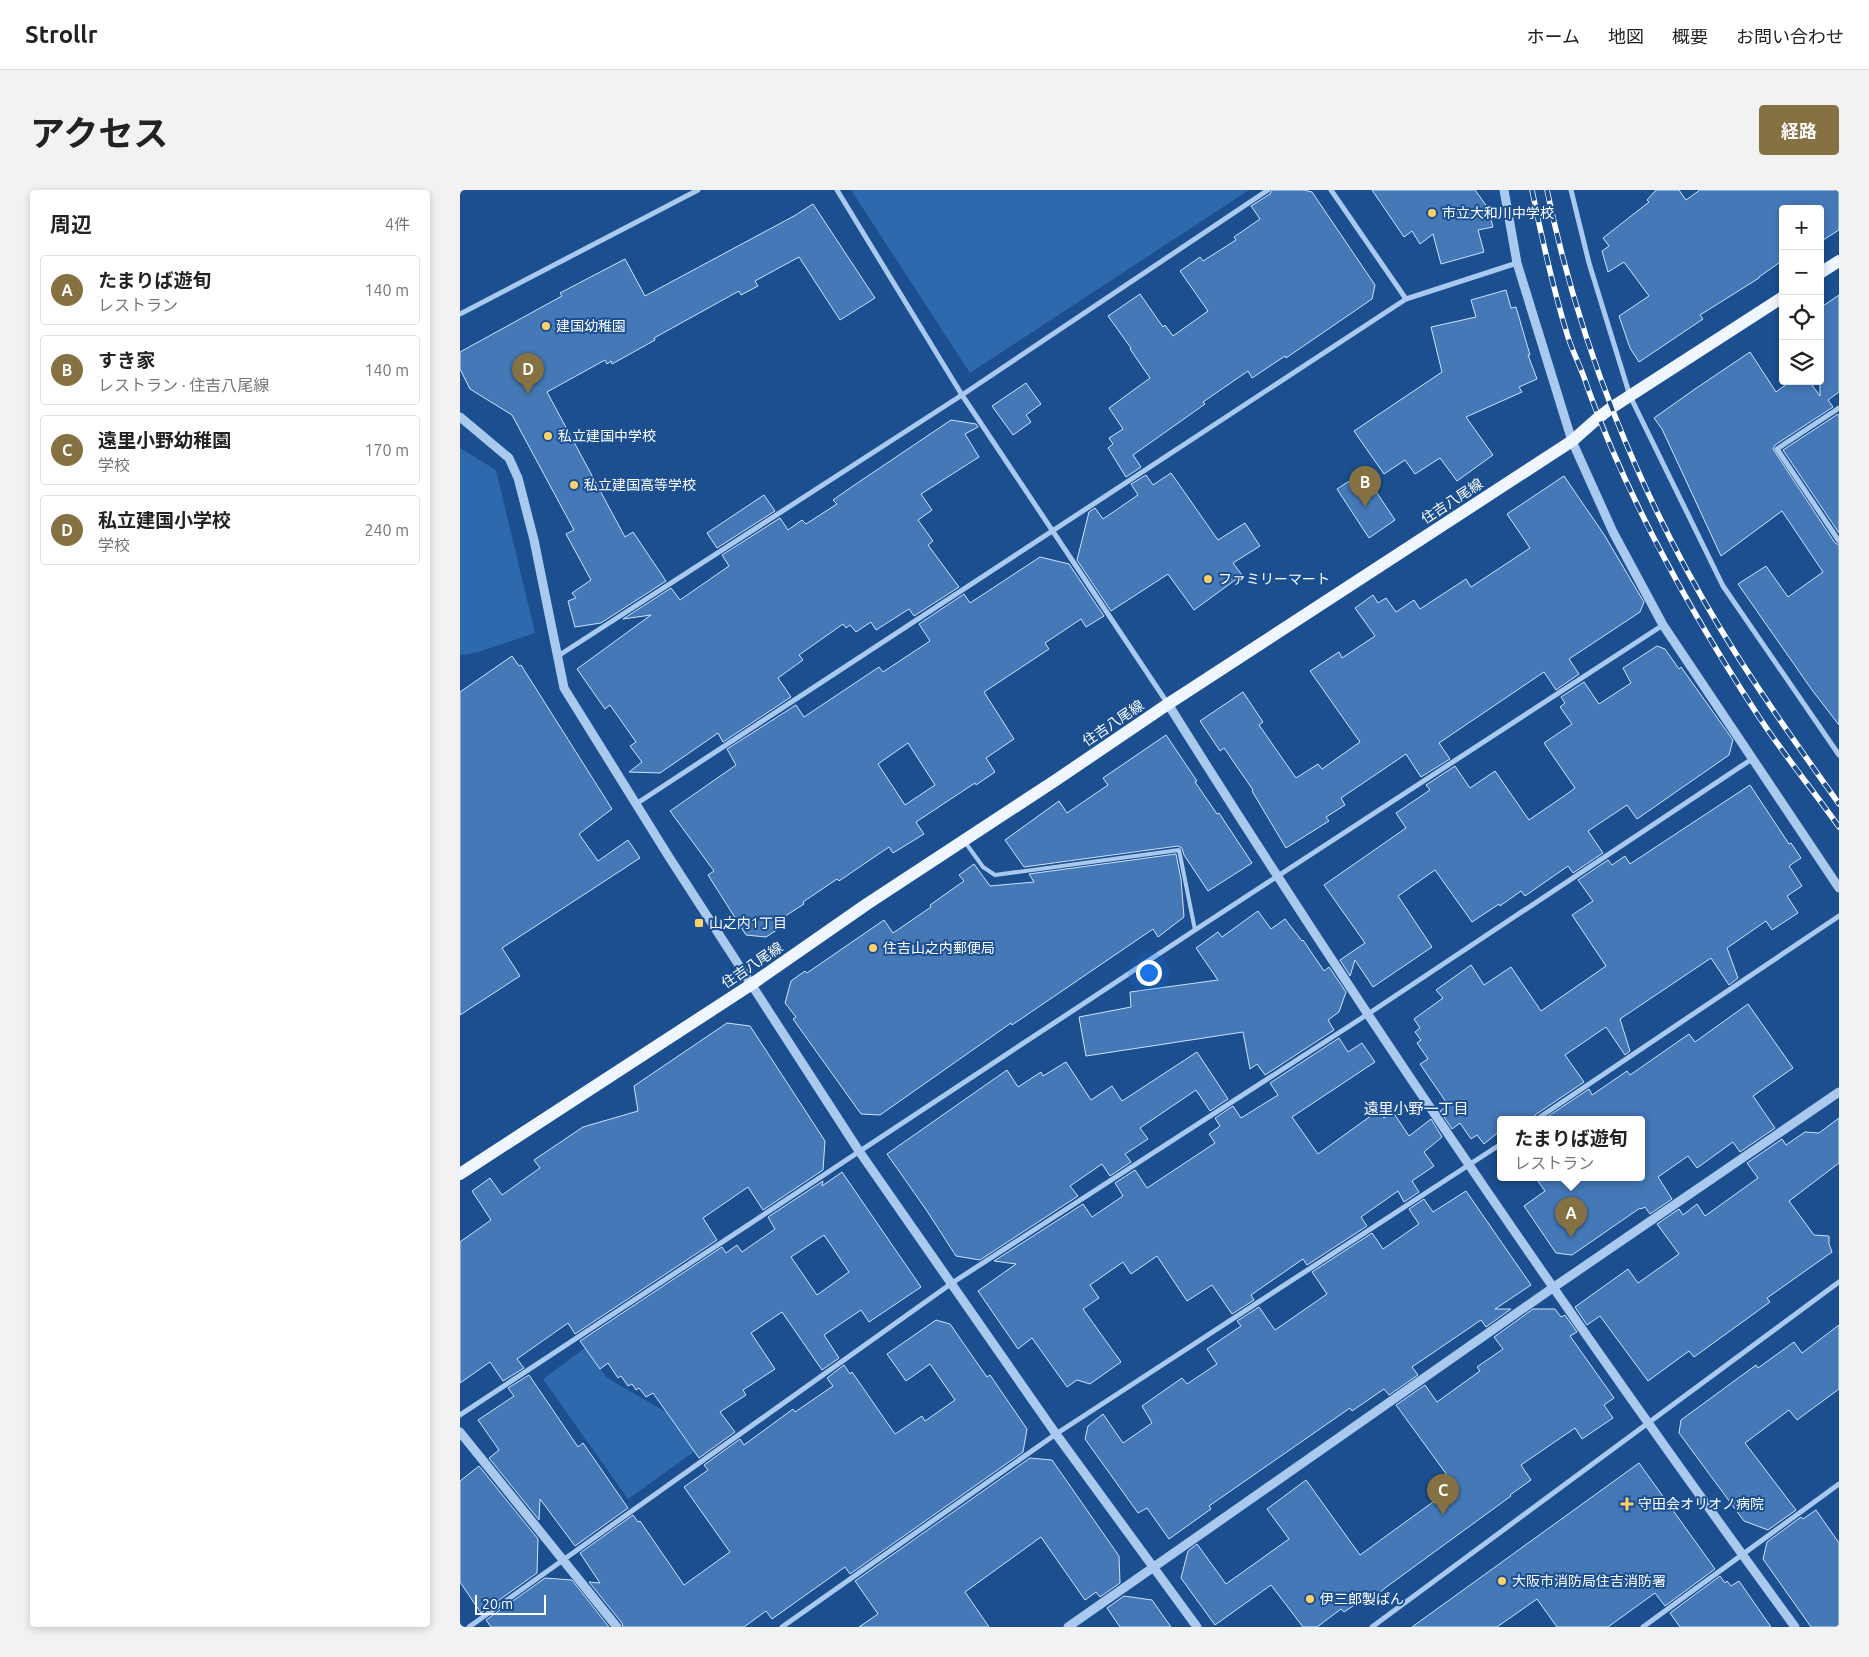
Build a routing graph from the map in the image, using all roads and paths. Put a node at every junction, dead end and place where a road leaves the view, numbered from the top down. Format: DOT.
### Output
graph roads {
  1 [pos="698,190"];
  2 [pos="837,190"];
  3 [pos="1268,190"];
  4 [pos="1331,190"];
  5 [pos="1504,190"];
  6 [pos="1571,190"];
  7 [pos="1839,261"];
  8 [pos="1516,263"];
  9 [pos="1824,270"];
  10 [pos="1406,299"];
  11 [pos="1779,300"];
  12 [pos="460,314"];
  13 [pos="962,395"];
  14 [pos="1630,396"];
  15 [pos="1839,408"];
  16 [pos="460,417"];
  17 [pos="1572,441"];
  18 [pos="1053,532"];
  19 [pos="1839,541"];
  20 [pos="1663,625"];
  21 [pos="558,656"];
  22 [pos="1168,704"];
  23 [pos="1839,754"];
  24 [pos="1752,759"];
  25 [pos="636,804"];
  26 [pos="964,840"];
  27 [pos="1277,876"];
  28 [pos="1839,888"];
  29 [pos="1839,916"];
  30 [pos="1195,930"];
  31 [pos="752,984"];
  32 [pos="1368,1014"];
  33 [pos="1839,1092"];
  34 [pos="1541,1116"];
  35 [pos="1497,1147"];
  36 [pos="859,1150"];
  37 [pos="1469,1165"];
  38 [pos="460,1174"];
  39 [pos="1839,1282"];
  40 [pos="952,1283"];
  41 [pos="1554,1287"];
  42 [pos="460,1415"];
  43 [pos="1648,1424"];
  44 [pos="460,1432"];
  45 [pos="1056,1434"];
  46 [pos="1839,1484"];
  47 [pos="1742,1554"];
  48 [pos="562,1560"];
  49 [pos="1154,1567"];
  50 [pos="1793,1626"];
  51 [pos="469,1627"];
  52 [pos="617,1627"];
  53 [pos="782,1627"];
  54 [pos="1068,1627"];
  55 [pos="1197,1627"];
  56 [pos="1372,1627"];
  57 [pos="1643,1627"];
  1 -- 12 [label="street"];
  2 -- 13 [label="street"];
  3 -- 13 [label="street"];
  4 -- 10 [label="street"];
  5 -- 8 [label="street"];
  6 -- 14 [label="street"];
  7 -- 9 [label="main road"];
  8 -- 10 [label="street"];
  8 -- 17 [label="street"];
  10 -- 18 [label="street"];
  11 -- 14 [label="main road, 住吉八尾線"];
  13 -- 18 [label="street"];
  13 -- 21 [label="street"];
  14 -- 17 [label="main road, 住吉八尾線"];
  14 -- 23 [label="street"];
  15 -- 19 [label="street"];
  16 -- 21 [label="street"];
  17 -- 20 [label="street"];
  17 -- 22 [label="main road, 住吉八尾線"];
  18 -- 22 [label="street"];
  18 -- 25 [label="street"];
  20 -- 24 [label="street"];
  20 -- 27 [label="street"];
  21 -- 25 [label="street"];
  22 -- 26 [label="main road, 住吉八尾線"];
  22 -- 27 [label="street"];
  24 -- 28 [label="street"];
  24 -- 32 [label="street"];
  25 -- 31 [label="street"];
  26 -- 30 [label="lane"];
  26 -- 31 [label="main road, 住吉八尾線"];
  27 -- 30 [label="street"];
  27 -- 32 [label="street"];
  29 -- 34 [label="street"];
  30 -- 36 [label="street"];
  31 -- 36 [label="street"];
  31 -- 38 [label="main road, 住吉八尾線"];
  32 -- 37 [label="street"];
  32 -- 40 [label="street"];
  33 -- 41 [label="street"];
  35 -- 37 [label="street"];
  36 -- 40 [label="street"];
  36 -- 42 [label="street"];
  37 -- 41 [label="street"];
  37 -- 45 [label="street"];
  39 -- 43 [label="street"];
  40 -- 45 [label="street"];
  40 -- 48 [label="street"];
  41 -- 43 [label="street"];
  41 -- 49 [label="street"];
  43 -- 47 [label="street"];
  43 -- 56 [label="street"];
  44 -- 48 [label="street"];
  45 -- 49 [label="street"];
  45 -- 53 [label="street"];
  46 -- 47 [label="street"];
  47 -- 50 [label="street"];
  47 -- 57 [label="street"];
  48 -- 51 [label="street"];
  48 -- 52 [label="street"];
  49 -- 54 [label="street"];
  49 -- 55 [label="street"];
}
